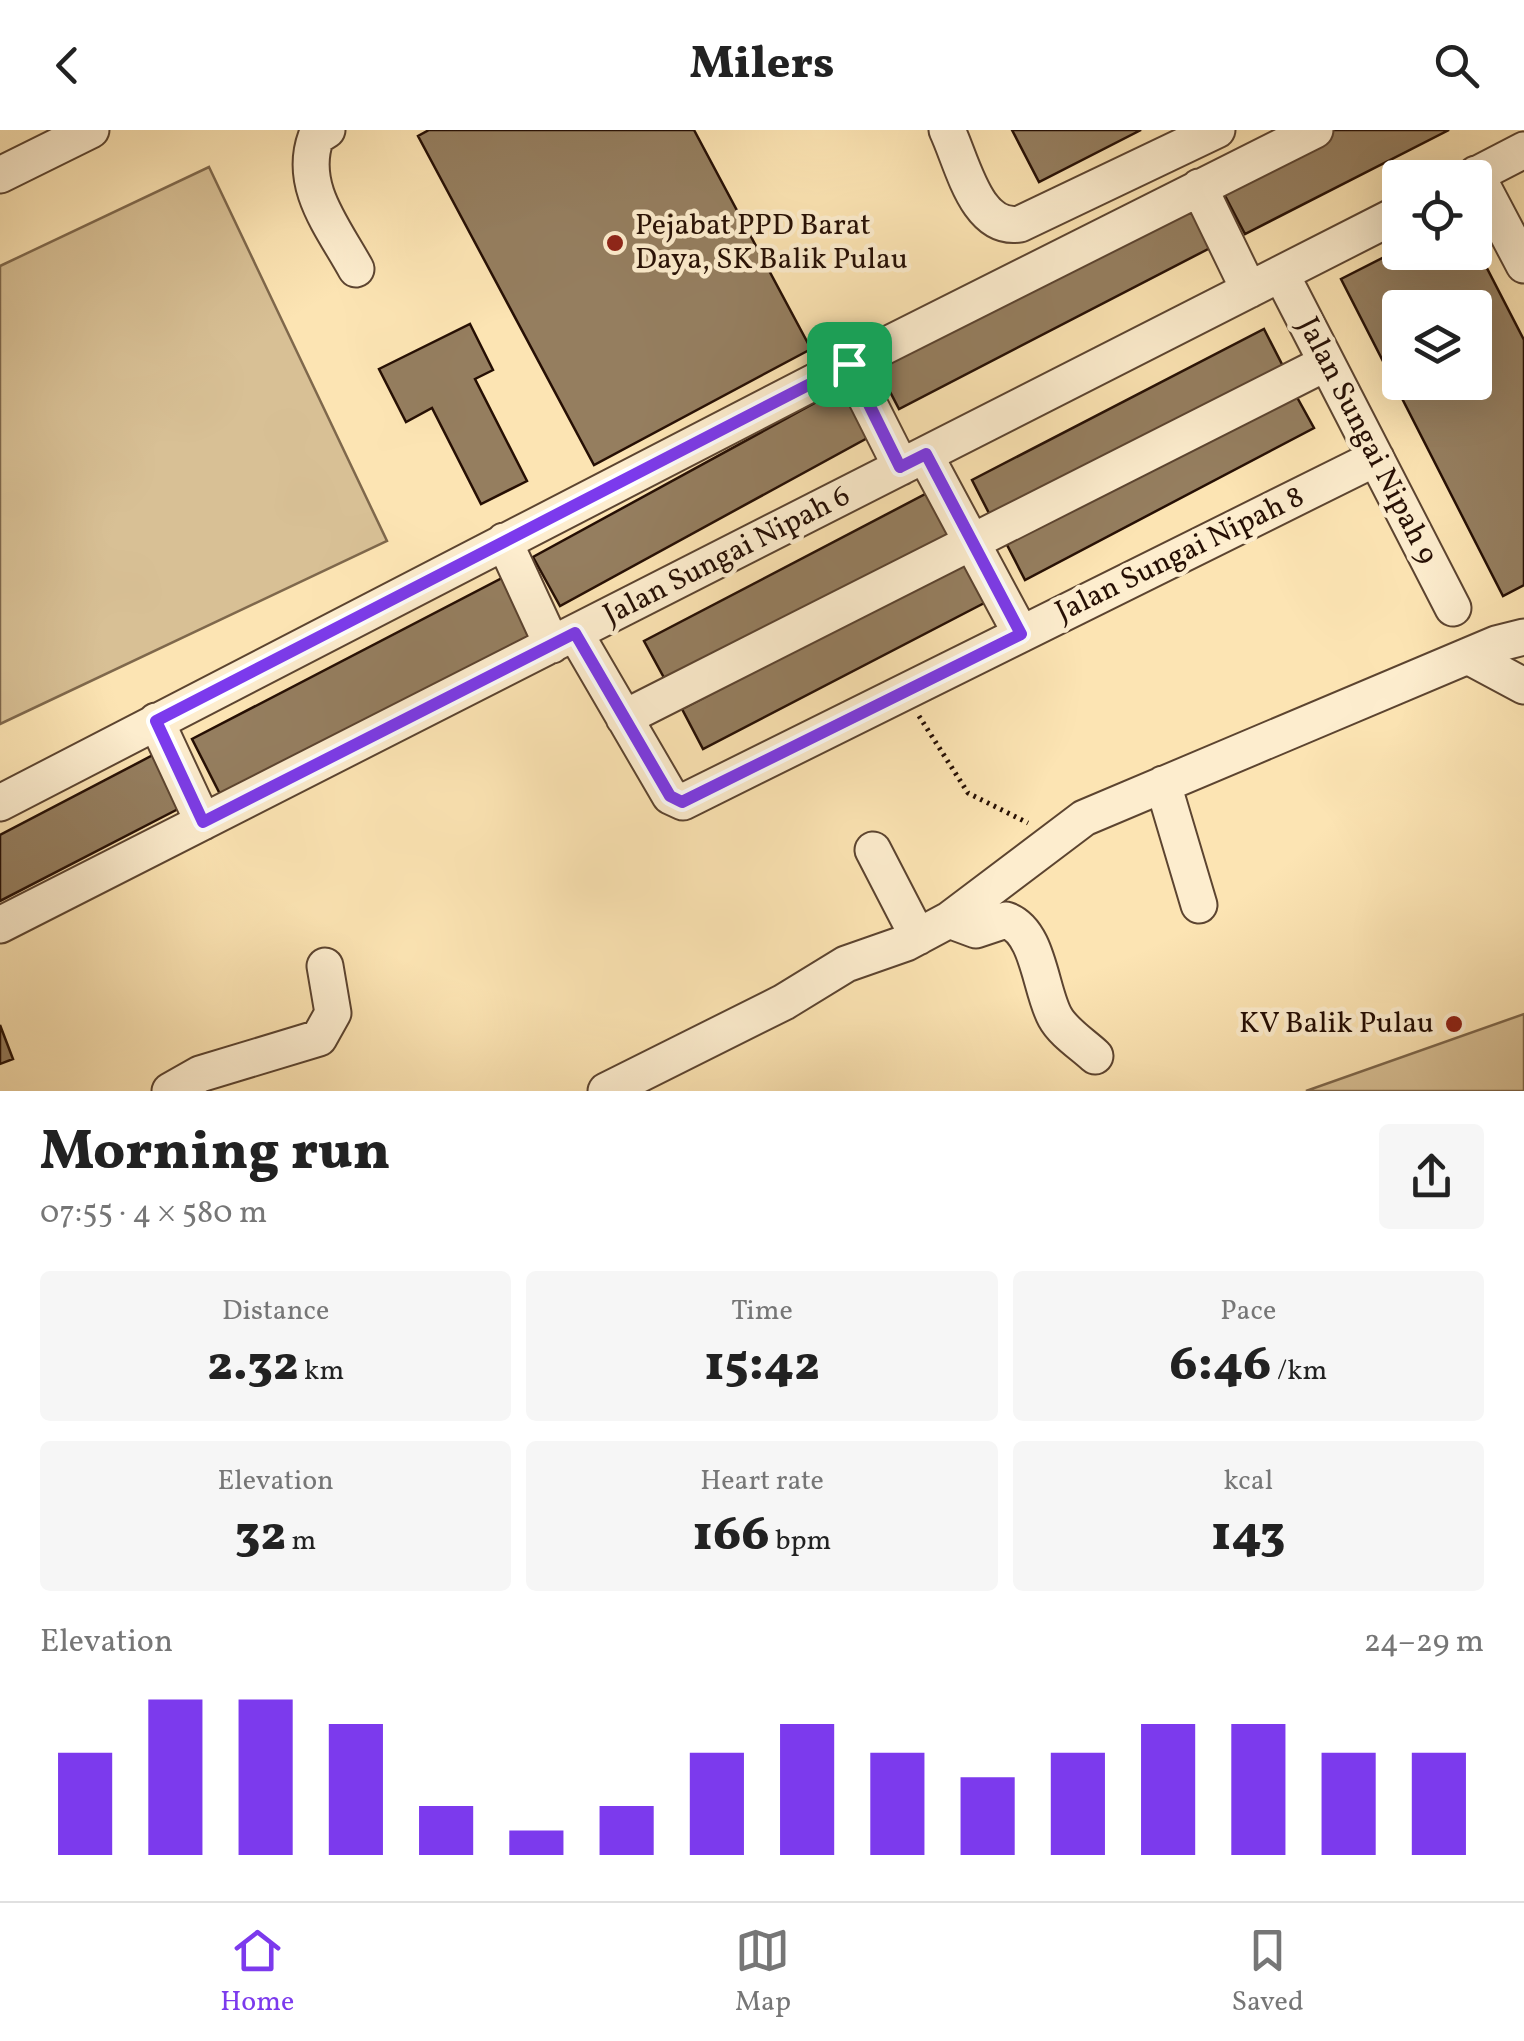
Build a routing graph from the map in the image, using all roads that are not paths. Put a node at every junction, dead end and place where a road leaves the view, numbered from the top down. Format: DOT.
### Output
graph roads {
  1 [pos="92,130"];
  2 [pos="326,130"];
  3 [pos="948,130"];
  4 [pos="1217,130"];
  5 [pos="1314,130"];
  6 [pos="1524,150"];
  7 [pos="2,165"];
  8 [pos="1492,166"];
  9 [pos="1200,187"];
  10 [pos="1492,209"];
  11 [pos="1382,222"];
  12 [pos="1524,265"];
  13 [pos="356,269"];
  14 [pos="1265,282"];
  15 [pos="1326,363"];
  16 [pos="849,364"];
  17 [pos="1376,458"];
  18 [pos="913,461"];
  19 [pos="504,541"];
  20 [pos="973,544"];
  21 [pos="1453,608"];
  22 [pos="1021,634"];
  23 [pos="1524,637"];
  24 [pos="563,639"];
  25 [pos="1468,656"];
  26 [pos="1524,686"];
  27 [pos="624,718"];
  28 [pos="156,721"];
  29 [pos="1163,784"];
  30 [pos="0,802"];
  31 [pos="203,822"];
  32 [pos="873,850"];
  33 [pos="1199,905"];
  34 [pos="949,920"];
  35 [pos="0,925"];
  36 [pos="918,937"];
  37 [pos="325,966"];
  38 [pos="1095,1056"];
  39 [pos="170,1091"];
  40 [pos="606,1091"];
  1 -- 7 [label="street"];
  2 -- 13 [label="street"];
  3 -- 4 [label="street"];
  5 -- 9 [label="street"];
  6 -- 8 [label="street"];
  9 -- 14 [label="street, Jalan Sungai Nipah 9"];
  9 -- 16 [label="street"];
  10 -- 12 [label="street"];
  11 -- 14 [label="street, Jalan Sungai Nipah 6"];
  14 -- 15 [label="street, Jalan Sungai Nipah 9"];
  14 -- 18 [label="street, Jalan Sungai Nipah 6"];
  15 -- 17 [label="street, Jalan Sungai Nipah 9"];
  15 -- 20 [label="street"];
  16 -- 18 [label="street"];
  16 -- 19 [label="street"];
  17 -- 21 [label="street, Jalan Sungai Nipah 9"];
  17 -- 22 [label="street, Jalan Sungai Nipah 8"];
  18 -- 20 [label="street"];
  18 -- 24 [label="street, Jalan Sungai Nipah 6"];
  19 -- 24 [label="street, Jalan Sungai Nipah 8"];
  19 -- 28 [label="street"];
  20 -- 22 [label="street"];
  20 -- 27 [label="street"];
  22 -- 27 [label="street, Jalan Sungai Nipah 8"];
  23 -- 25 [label="street"];
  24 -- 27 [label="street, Jalan Sungai Nipah 8"];
  24 -- 31 [label="street, Jalan Sungai Nipah 6"];
  25 -- 26 [label="street"];
  25 -- 29 [label="street"];
  28 -- 30 [label="street"];
  28 -- 31 [label="street"];
  29 -- 33 [label="street"];
  29 -- 34 [label="street"];
  31 -- 35 [label="street, Jalan Sungai Nipah 6"];
  32 -- 36 [label="street"];
  34 -- 36 [label="street"];
  34 -- 38 [label="street"];
  36 -- 40 [label="street"];
  37 -- 39 [label="street"];
}
